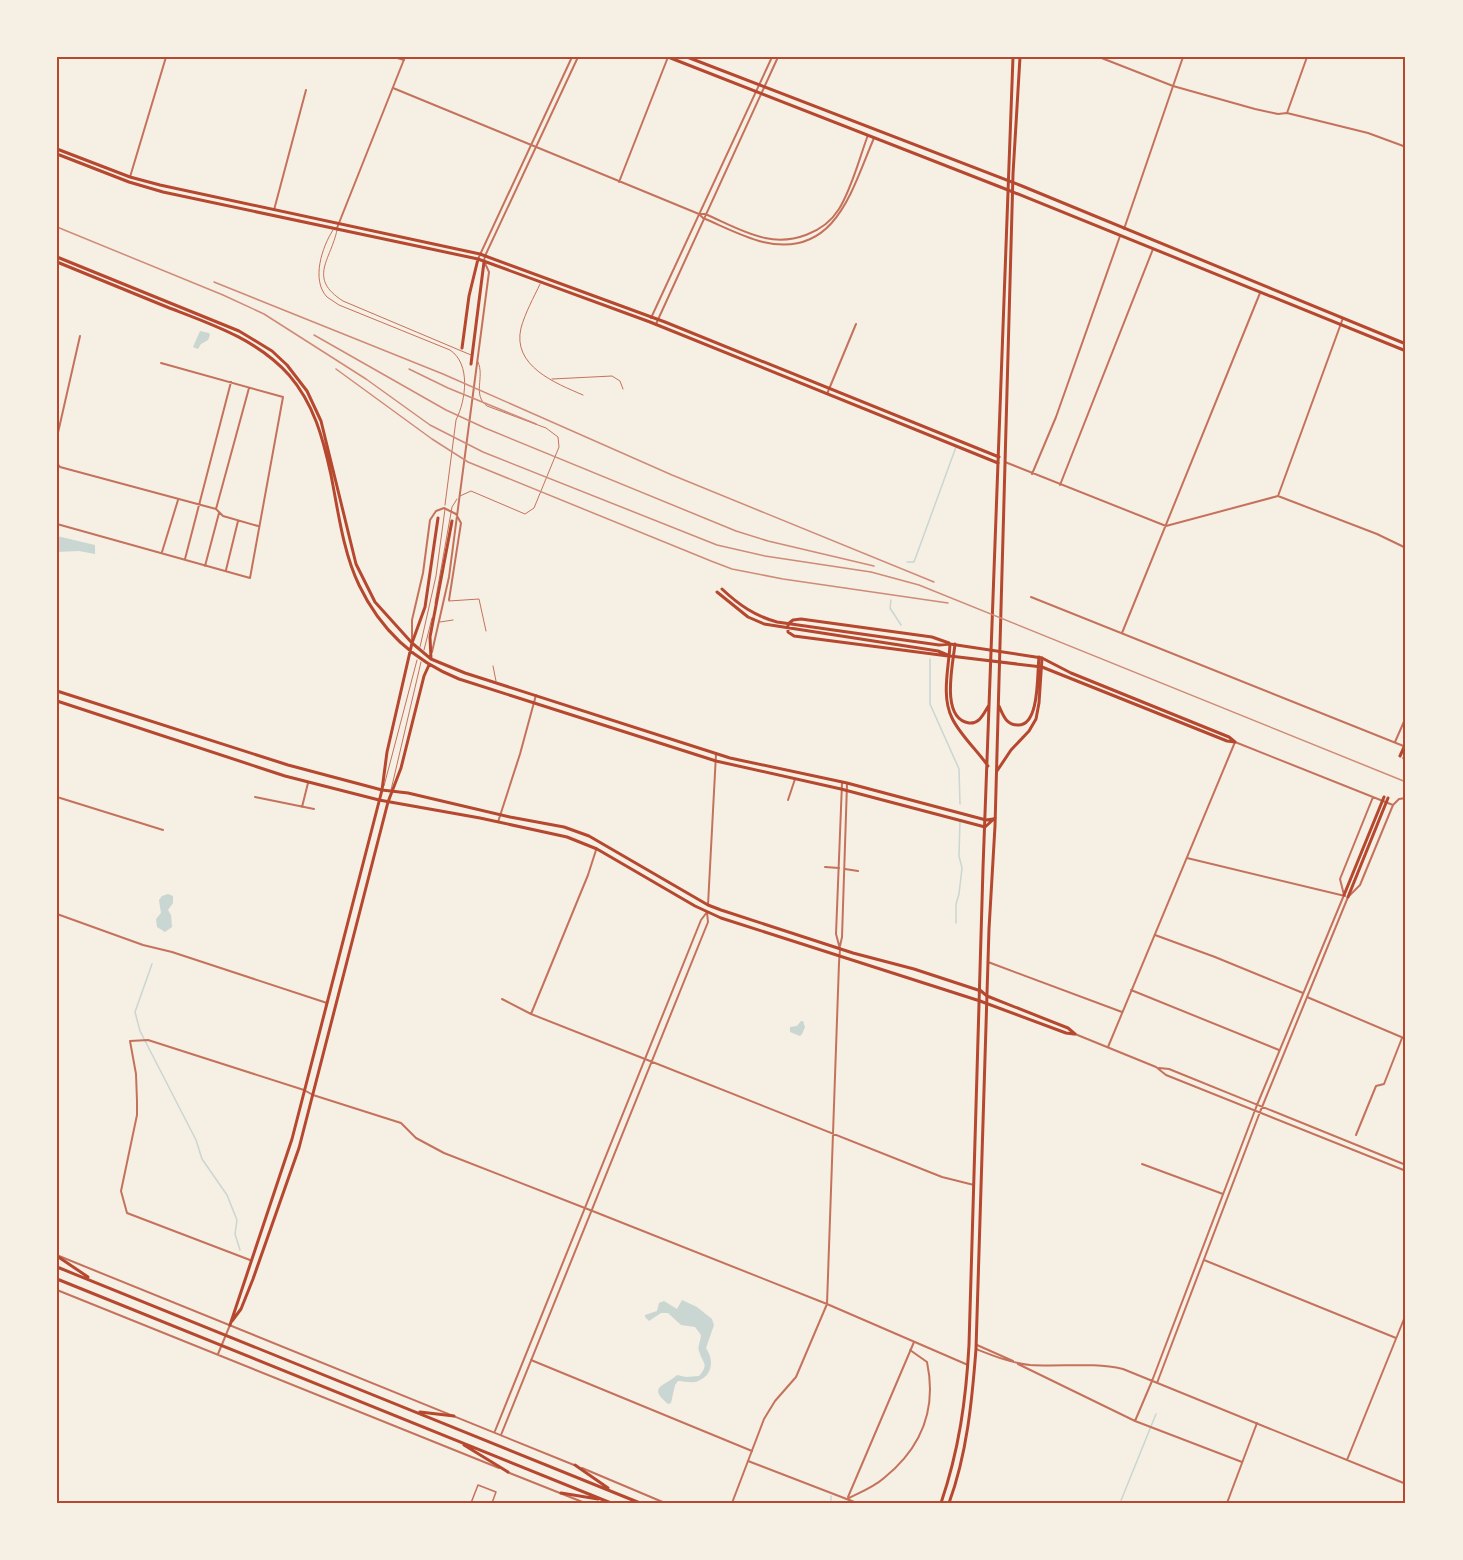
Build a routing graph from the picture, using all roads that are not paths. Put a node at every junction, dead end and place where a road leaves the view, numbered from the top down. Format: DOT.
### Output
graph roads {
  1 [pos="166,57"];
  2 [pos="394,57"];
  3 [pos="572,57"];
  4 [pos="578,57"];
  5 [pos="668,57"];
  6 [pos="687,57"];
  7 [pos="772,57"];
  8 [pos="778,57"];
  9 [pos="1013,57"];
  10 [pos="1020,57"];
  11 [pos="1099,57"];
  12 [pos="1183,57"];
  13 [pos="1308,57"];
  14 [pos="404,59"];
  15 [pos="761,86"];
  16 [pos="1173,86"];
  17 [pos="393,88"];
  18 [pos="306,90"];
  19 [pos="759,92"];
  20 [pos="1287,113"];
  21 [pos="868,135"];
  22 [pos="874,138"];
  23 [pos="531,145"];
  24 [pos="536,147"];
  25 [pos="1406,147"];
  26 [pos="57,149"];
  27 [pos="57,154"];
  28 [pos="989,173"];
  29 [pos="130,177"];
  30 [pos="986,181"];
  31 [pos="1008,181"];
  32 [pos="619,182"];
  33 [pos="1013,183"];
  34 [pos="1008,190"];
  35 [pos="1013,192"];
  36 [pos="274,210"];
  37 [pos="699,214"];
  38 [pos="704,216"];
  39 [pos="338,226"];
  40 [pos="1124,229"];
  41 [pos="1120,236"];
  42 [pos="1154,249"];
  43 [pos="480,254"];
  44 [pos="485,256"];
  45 [pos="57,257"];
  46 [pos="478,259"];
  47 [pos="484,261"];
  48 [pos="57,262"];
  49 [pos="543,276"];
  50 [pos="542,282"];
  51 [pos="1260,292"];
  52 [pos="652,317"];
  53 [pos="1343,318"];
  54 [pos="658,319"];
  55 [pos="650,322"];
  56 [pos="656,324"];
  57 [pos="856,324"];
  58 [pos="1341,325"];
  59 [pos="80,336"];
  60 [pos="1406,344"];
  61 [pos="462,348"];
  62 [pos="1406,351"];
  63 [pos="161,363"];
  64 [pos="471,364"];
  65 [pos="550,379"];
  66 [pos="231,381"];
  67 [pos="249,388"];
  68 [pos="623,389"];
  69 [pos="829,389"];
  70 [pos="827,394"];
  71 [pos="583,395"];
  72 [pos="57,437"];
  73 [pos="999,457"];
  74 [pos="1005,462"];
  75 [pos="57,463"];
  76 [pos="998,464"];
  77 [pos="1032,474"];
  78 [pos="1060,485"];
  79 [pos="1278,496"];
  80 [pos="178,499"];
  81 [pos="198,504"];
  82 [pos="217,511"];
  83 [pos="438,518"];
  84 [pos="238,520"];
  85 [pos="452,521"];
  86 [pos="57,524"];
  87 [pos="259,526"];
  88 [pos="1166,526"];
  89 [pos="1406,548"];
  90 [pos="162,552"];
  91 [pos="185,559"];
  92 [pos="205,566"];
  93 [pos="226,570"];
  94 [pos="722,589"];
  95 [pos="717,592"];
  96 [pos="1031,597"];
  97 [pos="449,600"];
  98 [pos="453,621"];
  99 [pos="438,623"];
  100 [pos="486,631"];
  101 [pos="1122,633"];
  102 [pos="412,643"];
  103 [pos="950,644"];
  104 [pos="956,645"];
  105 [pos="410,651"];
  106 [pos="952,656"];
  107 [pos="1040,658"];
  108 [pos="430,659"];
  109 [pos="429,665"];
  110 [pos="493,666"];
  111 [pos="1040,667"];
  112 [pos="496,683"];
  113 [pos="57,691"];
  114 [pos="536,695"];
  115 [pos="57,701"];
  116 [pos="534,703"];
  117 [pos="990,703"];
  118 [pos="998,703"];
  119 [pos="1406,717"];
  120 [pos="1235,742"];
  121 [pos="1395,742"];
  122 [pos="1406,745"];
  123 [pos="716,754"];
  124 [pos="1404,756"];
  125 [pos="716,761"];
  126 [pos="988,766"];
  127 [pos="996,773"];
  128 [pos="795,779"];
  129 [pos="308,781"];
  130 [pos="842,782"];
  131 [pos="847,783"];
  132 [pos="842,789"];
  133 [pos="382,790"];
  134 [pos="847,790"];
  135 [pos="391,791"];
  136 [pos="57,797"];
  137 [pos="255,797"];
  138 [pos="1373,797"];
  139 [pos="1386,797"];
  140 [pos="1406,798"];
  141 [pos="379,800"];
  142 [pos="788,800"];
  143 [pos="388,802"];
  144 [pos="1393,805"];
  145 [pos="302,807"];
  146 [pos="314,809"];
  147 [pos="501,815"];
  148 [pos="995,818"];
  149 [pos="986,820"];
  150 [pos="498,822"];
  151 [pos="986,826"];
  152 [pos="163,830"];
  153 [pos="597,849"];
  154 [pos="1187,858"];
  155 [pos="825,867"];
  156 [pos="839,868"];
  157 [pos="845,869"];
  158 [pos="858,871"];
  159 [pos="1346,896"];
  160 [pos="708,905"];
  161 [pos="707,912"];
  162 [pos="57,914"];
  163 [pos="1155,934"];
  164 [pos="840,949"];
  165 [pos="839,957"];
  166 [pos="988,962"];
  167 [pos="1131,990"];
  168 [pos="981,991"];
  169 [pos="1303,993"];
  170 [pos="987,996"];
  171 [pos="1307,997"];
  172 [pos="502,999"];
  173 [pos="980,1000"];
  174 [pos="987,1002"];
  175 [pos="327,1003"];
  176 [pos="1122,1012"];
  177 [pos="531,1014"];
  178 [pos="1075,1034"];
  179 [pos="1404,1039"];
  180 [pos="1108,1048"];
  181 [pos="1280,1050"];
  182 [pos="645,1059"];
  183 [pos="650,1061"];
  184 [pos="1156,1067"];
  185 [pos="304,1090"];
  186 [pos="313,1095"];
  187 [pos="1257,1105"];
  188 [pos="1262,1107"];
  189 [pos="1255,1110"];
  190 [pos="1260,1112"];
  191 [pos="833,1132"];
  192 [pos="1356,1135"];
  193 [pos="1142,1164"];
  194 [pos="1406,1165"];
  195 [pos="1406,1171"];
  196 [pos="974,1185"];
  197 [pos="1223,1194"];
  198 [pos="584,1208"];
  199 [pos="590,1210"];
  200 [pos="57,1255"];
  201 [pos="250,1260"];
  202 [pos="1204,1260"];
  203 [pos="57,1267"];
  204 [pos="57,1279"];
  205 [pos="94,1281"];
  206 [pos="57,1290"];
  207 [pos="827,1304"];
  208 [pos="1406,1314"];
  209 [pos="230,1325"];
  210 [pos="1396,1338"];
  211 [pos="914,1342"];
  212 [pos="976,1347"];
  213 [pos="910,1350"];
  214 [pos="218,1354"];
  215 [pos="531,1360"];
  216 [pos="1016,1363"];
  217 [pos="968,1365"];
  218 [pos="1152,1381"];
  219 [pos="1157,1383"];
  220 [pos="415,1412"];
  221 [pos="454,1416"];
  222 [pos="1135,1421"];
  223 [pos="1257,1423"];
  224 [pos="494,1432"];
  225 [pos="501,1435"];
  226 [pos="454,1440"];
  227 [pos="752,1451"];
  228 [pos="1347,1460"];
  229 [pos="748,1461"];
  230 [pos="1242,1462"];
  231 [pos="575,1465"];
  232 [pos="508,1472"];
  233 [pos="1406,1484"];
  234 [pos="614,1492"];
  235 [pos="561,1493"];
  236 [pos="847,1499"];
  237 [pos="605,1501"];
  238 [pos="471,1503"];
  239 [pos="492,1503"];
  240 [pos="585,1503"];
  241 [pos="610,1503"];
  242 [pos="640,1503"];
  243 [pos="665,1503"];
  244 [pos="732,1503"];
  245 [pos="857,1503"];
  246 [pos="941,1503"];
  247 [pos="949,1503"];
  248 [pos="1227,1503"];
  1 -- 29 [label="street"];
  2 -- 14 [label="street"];
  3 -- 23 [label="street"];
  4 -- 24 [label="street"];
  5 -- 19 [label="main road"];
  5 -- 32 [label="street"];
  6 -- 15 [label="main road"];
  7 -- 15 [label="street"];
  8 -- 15 [label="street"];
  9 -- 31 [label="main road"];
  10 -- 33 [label="main road"];
  11 -- 16 [label="street"];
  12 -- 16 [label="street"];
  13 -- 20 [label="street"];
  14 -- 17 [label="street"];
  15 -- 19 [label="street"];
  15 -- 28 [label="main road"];
  16 -- 20 [label="street"];
  16 -- 40 [label="street"];
  17 -- 23 [label="street"];
  17 -- 39 [label="street"];
  18 -- 36 [label="street"];
  19 -- 21 [label="main road"];
  19 -- 37 [label="street"];
  19 -- 38 [label="street"];
  20 -- 25 [label="street"];
  21 -- 22 [label="main road"];
  21 -- 38 [label="street"];
  22 -- 30 [label="main road"];
  22 -- 38 [label="street"];
  23 -- 24 [label="street"];
  23 -- 43 [label="street"];
  24 -- 32 [label="street"];
  24 -- 44 [label="street"];
  26 -- 29 [label="main road"];
  27 -- 39 [label="main road"];
  28 -- 30 [label="main road"];
  28 -- 31 [label="main road"];
  29 -- 36 [label="main road"];
  30 -- 34 [label="main road"];
  31 -- 33 [label="main road"];
  31 -- 34 [label="main road"];
  32 -- 37 [label="street"];
  33 -- 35 [label="main road"];
  33 -- 40 [label="main road"];
  34 -- 35 [label="main road"];
  34 -- 73 [label="main road"];
  35 -- 41 [label="main road"];
  35 -- 74 [label="main road"];
  36 -- 39 [label="main road"];
  37 -- 38 [label="street"];
  37 -- 52 [label="street"];
  38 -- 54 [label="street"];
  39 -- 43 [label="main road"];
  39 -- 46 [label="main road"];
  39 -- 133 [label="lane"];
  39 -- 135 [label="lane"];
  40 -- 53 [label="main road"];
  41 -- 42 [label="main road"];
  41 -- 77 [label="street"];
  42 -- 51 [label="main road"];
  42 -- 78 [label="street"];
  43 -- 44 [label="main road"];
  43 -- 46 [label="street"];
  44 -- 47 [label="street"];
  44 -- 49 [label="main road"];
  45 -- 102 [label="main road"];
  46 -- 47 [label="main road"];
  46 -- 61 [label="main road"];
  47 -- 50 [label="main road"];
  47 -- 64 [label="main road"];
  47 -- 99 [label="street"];
  48 -- 105 [label="main road"];
  49 -- 50 [label="lane"];
  49 -- 52 [label="main road"];
  50 -- 55 [label="main road"];
  50 -- 65 [label="lane"];
  51 -- 58 [label="main road"];
  51 -- 88 [label="street"];
  52 -- 54 [label="main road"];
  52 -- 55 [label="street"];
  53 -- 58 [label="street"];
  53 -- 60 [label="main road"];
  54 -- 56 [label="street"];
  54 -- 69 [label="main road"];
  55 -- 56 [label="main road"];
  56 -- 70 [label="main road"];
  57 -- 69 [label="street"];
  58 -- 62 [label="main road"];
  58 -- 79 [label="street"];
  59 -- 72 [label="street"];
  63 -- 66 [label="street"];
  65 -- 68 [label="lane"];
  65 -- 71 [label="lane"];
  66 -- 67 [label="street"];
  66 -- 81 [label="street"];
  67 -- 82 [label="street"];
  67 -- 87 [label="street"];
  69 -- 70 [label="street"];
  69 -- 73 [label="main road"];
  70 -- 76 [label="main road"];
  73 -- 76 [label="main road"];
  74 -- 77 [label="street"];
  74 -- 118 [label="main road"];
  75 -- 80 [label="street"];
  76 -- 117 [label="main road"];
  77 -- 78 [label="street"];
  78 -- 88 [label="street"];
  79 -- 88 [label="street"];
  79 -- 89 [label="street"];
  80 -- 81 [label="street"];
  80 -- 90 [label="street"];
  81 -- 82 [label="street"];
  81 -- 91 [label="street"];
  82 -- 84 [label="street"];
  82 -- 92 [label="street"];
  83 -- 102 [label="main road"];
  84 -- 87 [label="street"];
  84 -- 93 [label="street"];
  85 -- 108 [label="main road"];
  86 -- 90 [label="street"];
  87 -- 93 [label="street"];
  88 -- 101 [label="street"];
  90 -- 91 [label="street"];
  91 -- 92 [label="street"];
  92 -- 93 [label="street"];
  94 -- 103 [label="main road"];
  95 -- 106 [label="main road"];
  96 -- 101 [label="street"];
  97 -- 100 [label="lane"];
  97 -- 102 [label="street"];
  98 -- 99 [label="lane"];
  99 -- 108 [label="street"];
  101 -- 121 [label="street"];
  102 -- 105 [label="main road"];
  102 -- 108 [label="main road"];
  103 -- 104 [label="main road"];
  103 -- 106 [label="main road"];
  103 -- 106 [label="main road"];
  104 -- 106 [label="main road"];
  104 -- 107 [label="main road"];
  105 -- 109 [label="main road"];
  105 -- 133 [label="main road"];
  106 -- 111 [label="main road"];
  106 -- 117 [label="main road"];
  106 -- 126 [label="main road"];
  107 -- 111 [label="main road"];
  107 -- 120 [label="main road"];
  108 -- 109 [label="street"];
  108 -- 112 [label="main road"];
  109 -- 116 [label="main road"];
  109 -- 135 [label="main road"];
  110 -- 112 [label="lane"];
  111 -- 118 [label="main road"];
  111 -- 120 [label="main road"];
  111 -- 127 [label="main road"];
  112 -- 114 [label="main road"];
  113 -- 133 [label="main road"];
  114 -- 116 [label="street"];
  114 -- 123 [label="main road"];
  115 -- 129 [label="main road"];
  116 -- 125 [label="main road"];
  116 -- 147 [label="street"];
  117 -- 126 [label="main road"];
  118 -- 127 [label="main road"];
  119 -- 121 [label="street"];
  120 -- 138 [label="street"];
  120 -- 154 [label="street"];
  121 -- 122 [label="street"];
  122 -- 124 [label="main road"];
  123 -- 125 [label="street"];
  123 -- 130 [label="main road"];
  125 -- 128 [label="main road"];
  125 -- 160 [label="street"];
  126 -- 149 [label="main road"];
  127 -- 148 [label="main road"];
  128 -- 132 [label="main road"];
  128 -- 142 [label="street"];
  129 -- 141 [label="main road"];
  129 -- 145 [label="street"];
  130 -- 131 [label="main road"];
  130 -- 132 [label="street"];
  131 -- 134 [label="street"];
  131 -- 149 [label="main road"];
  132 -- 134 [label="main road"];
  132 -- 156 [label="street"];
  133 -- 135 [label="main road"];
  133 -- 141 [label="main road"];
  134 -- 151 [label="main road"];
  134 -- 157 [label="street"];
  135 -- 143 [label="main road"];
  135 -- 147 [label="main road"];
  136 -- 152 [label="street"];
  137 -- 145 [label="street"];
  138 -- 144 [label="street"];
  138 -- 159 [label="street"];
  139 -- 159 [label="main road"];
  140 -- 144 [label="street"];
  141 -- 143 [label="main road"];
  141 -- 175 [label="main road"];
  143 -- 150 [label="main road"];
  143 -- 186 [label="main road"];
  144 -- 159 [label="street"];
  145 -- 146 [label="street"];
  147 -- 150 [label="street"];
  147 -- 160 [label="main road"];
  148 -- 149 [label="main road"];
  148 -- 151 [label="main road"];
  148 -- 166 [label="main road"];
  149 -- 151 [label="main road"];
  150 -- 153 [label="main road"];
  151 -- 168 [label="main road"];
  153 -- 161 [label="main road"];
  153 -- 177 [label="street"];
  154 -- 159 [label="street"];
  154 -- 163 [label="street"];
  155 -- 156 [label="street"];
  156 -- 164 [label="street"];
  157 -- 158 [label="street"];
  157 -- 164 [label="street"];
  159 -- 169 [label="street"];
  159 -- 171 [label="street"];
  160 -- 161 [label="street"];
  160 -- 164 [label="main road"];
  161 -- 165 [label="main road"];
  161 -- 182 [label="street"];
  161 -- 183 [label="street"];
  162 -- 175 [label="street"];
  163 -- 167 [label="street"];
  163 -- 169 [label="street"];
  164 -- 165 [label="street"];
  164 -- 168 [label="main road"];
  165 -- 173 [label="main road"];
  165 -- 191 [label="street"];
  166 -- 170 [label="main road"];
  166 -- 176 [label="street"];
  167 -- 176 [label="street"];
  167 -- 181 [label="street"];
  168 -- 170 [label="main road"];
  168 -- 173 [label="main road"];
  169 -- 181 [label="street"];
  170 -- 174 [label="main road"];
  170 -- 178 [label="main road"];
  171 -- 179 [label="street"];
  171 -- 188 [label="street"];
  172 -- 177 [label="street"];
  173 -- 174 [label="main road"];
  173 -- 196 [label="main road"];
  174 -- 178 [label="main road"];
  174 -- 212 [label="main road"];
  175 -- 185 [label="main road"];
  176 -- 180 [label="street"];
  177 -- 182 [label="street"];
  178 -- 180 [label="street"];
  179 -- 192 [label="street"];
  180 -- 184 [label="street"];
  181 -- 187 [label="street"];
  182 -- 183 [label="street"];
  182 -- 198 [label="street"];
  183 -- 191 [label="street"];
  183 -- 199 [label="street"];
  184 -- 187 [label="street"];
  184 -- 189 [label="street"];
  185 -- 186 [label="street"];
  185 -- 201 [label="main road"];
  185 -- 201 [label="street"];
  186 -- 198 [label="street"];
  186 -- 209 [label="main road"];
  187 -- 188 [label="street"];
  187 -- 189 [label="street"];
  188 -- 190 [label="street"];
  188 -- 194 [label="street"];
  189 -- 190 [label="street"];
  189 -- 197 [label="street"];
  190 -- 195 [label="street"];
  190 -- 202 [label="street"];
  191 -- 196 [label="street"];
  191 -- 207 [label="street"];
  193 -- 197 [label="street"];
  196 -- 217 [label="main road"];
  197 -- 218 [label="street"];
  198 -- 199 [label="street"];
  198 -- 224 [label="street"];
  199 -- 207 [label="street"];
  199 -- 215 [label="street"];
  200 -- 205 [label="main road"];
  200 -- 209 [label="street"];
  201 -- 209 [label="main road"];
  202 -- 210 [label="street"];
  202 -- 219 [label="street"];
  203 -- 205 [label="main road"];
  204 -- 226 [label="main road"];
  205 -- 220 [label="main road"];
  206 -- 214 [label="street"];
  207 -- 211 [label="street"];
  207 -- 227 [label="street"];
  208 -- 210 [label="street"];
  209 -- 214 [label="street"];
  209 -- 221 [label="street"];
  210 -- 228 [label="street"];
  211 -- 213 [label="street"];
  211 -- 217 [label="street"];
  212 -- 216 [label="street"];
  212 -- 247 [label="main road"];
  213 -- 236 [label="street"];
  213 -- 236 [label="street"];
  214 -- 232 [label="street"];
  215 -- 225 [label="street"];
  215 -- 227 [label="street"];
  216 -- 218 [label="street"];
  216 -- 222 [label="street"];
  217 -- 246 [label="main road"];
  218 -- 219 [label="street"];
  218 -- 222 [label="street"];
  219 -- 223 [label="street"];
  220 -- 221 [label="main road"];
  220 -- 234 [label="main road"];
  221 -- 224 [label="street"];
  222 -- 230 [label="street"];
  223 -- 228 [label="street"];
  223 -- 230 [label="street"];
  224 -- 225 [label="street"];
  225 -- 231 [label="street"];
  226 -- 232 [label="main road"];
  226 -- 237 [label="main road"];
  227 -- 229 [label="street"];
  228 -- 233 [label="street"];
  229 -- 236 [label="street"];
  229 -- 244 [label="street"];
  230 -- 248 [label="street"];
  231 -- 234 [label="main road"];
  231 -- 243 [label="street"];
  232 -- 235 [label="street"];
  234 -- 242 [label="main road"];
  235 -- 237 [label="main road"];
  235 -- 240 [label="street"];
  236 -- 245 [label="street"];
  237 -- 241 [label="main road"];
  238 -- 239 [label="street"];
}
